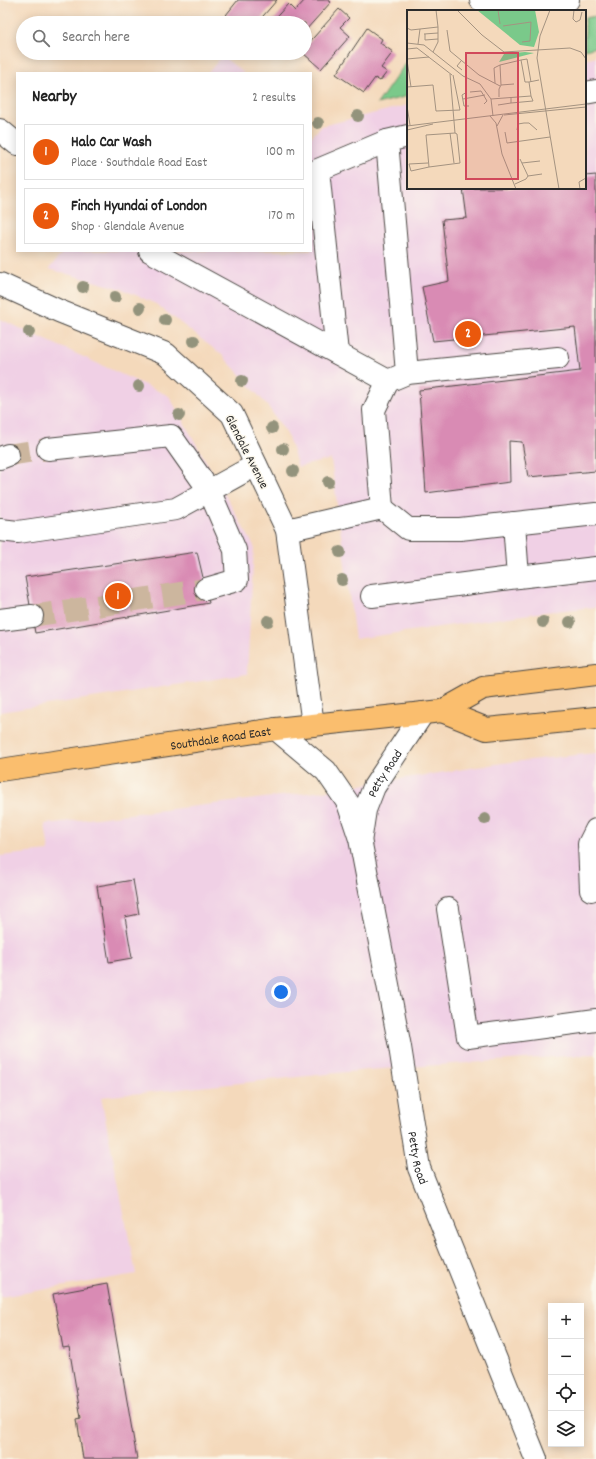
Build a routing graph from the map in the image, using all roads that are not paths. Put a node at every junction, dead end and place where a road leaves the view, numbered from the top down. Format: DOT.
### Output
graph roads {
  1 [pos="481,0"];
  2 [pos="568,0"];
  3 [pos="596,91"];
  4 [pos="586,94"];
  5 [pos="0,130"];
  6 [pos="407,136"];
  7 [pos="387,141"];
  8 [pos="16,143"];
  9 [pos="152,252"];
  10 [pos="0,284"];
  11 [pos="337,354"];
  12 [pos="558,358"];
  13 [pos="398,377"];
  14 [pos="48,448"];
  15 [pos="256,465"];
  16 [pos="210,490"];
  17 [pos="382,508"];
  18 [pos="596,514"];
  19 [pos="514,523"];
  20 [pos="0,530"];
  21 [pos="287,530"];
  22 [pos="596,568"];
  23 [pos="518,578"];
  24 [pos="206,589"];
  25 [pos="372,596"];
  26 [pos="32,616"];
  27 [pos="0,620"];
  28 [pos="596,674"];
  29 [pos="432,712"];
  30 [pos="596,718"];
  31 [pos="313,725"];
  32 [pos="276,729"];
  33 [pos="0,770"];
  34 [pos="596,830"];
  35 [pos="360,839"];
  36 [pos="590,890"];
  37 [pos="448,909"];
  38 [pos="596,1020"];
  39 [pos="536,1459"];
  1 -- 2 [label="street"];
  3 -- 4 [label="street"];
  5 -- 8 [label="street"];
  6 -- 7 [label="street"];
  7 -- 11 [label="street"];
  7 -- 13 [label="street"];
  9 -- 11 [label="street"];
  10 -- 15 [label="street, Glendale Avenue"];
  11 -- 13 [label="street"];
  12 -- 13 [label="street"];
  13 -- 17 [label="street"];
  14 -- 16 [label="street"];
  15 -- 16 [label="street"];
  15 -- 21 [label="street, Glendale Avenue"];
  16 -- 20 [label="street"];
  16 -- 24 [label="street"];
  17 -- 19 [label="street"];
  17 -- 21 [label="street"];
  18 -- 19 [label="street"];
  19 -- 23 [label="street"];
  21 -- 31 [label="street, Glendale Avenue"];
  22 -- 23 [label="street"];
  23 -- 25 [label="street"];
  26 -- 27 [label="street"];
  28 -- 29 [label="main road, Southdale Road East"];
  29 -- 30 [label="main road, Southdale Road East"];
  29 -- 31 [label="main road, Southdale Road East"];
  29 -- 35 [label="street, Petty Road"];
  31 -- 32 [label="main road, Southdale Road East"];
  32 -- 33 [label="main road, Southdale Road East"];
  32 -- 35 [label="street, Petty Road"];
  34 -- 36 [label="street"];
  35 -- 39 [label="street, Petty Road"];
  37 -- 38 [label="street"];
}
